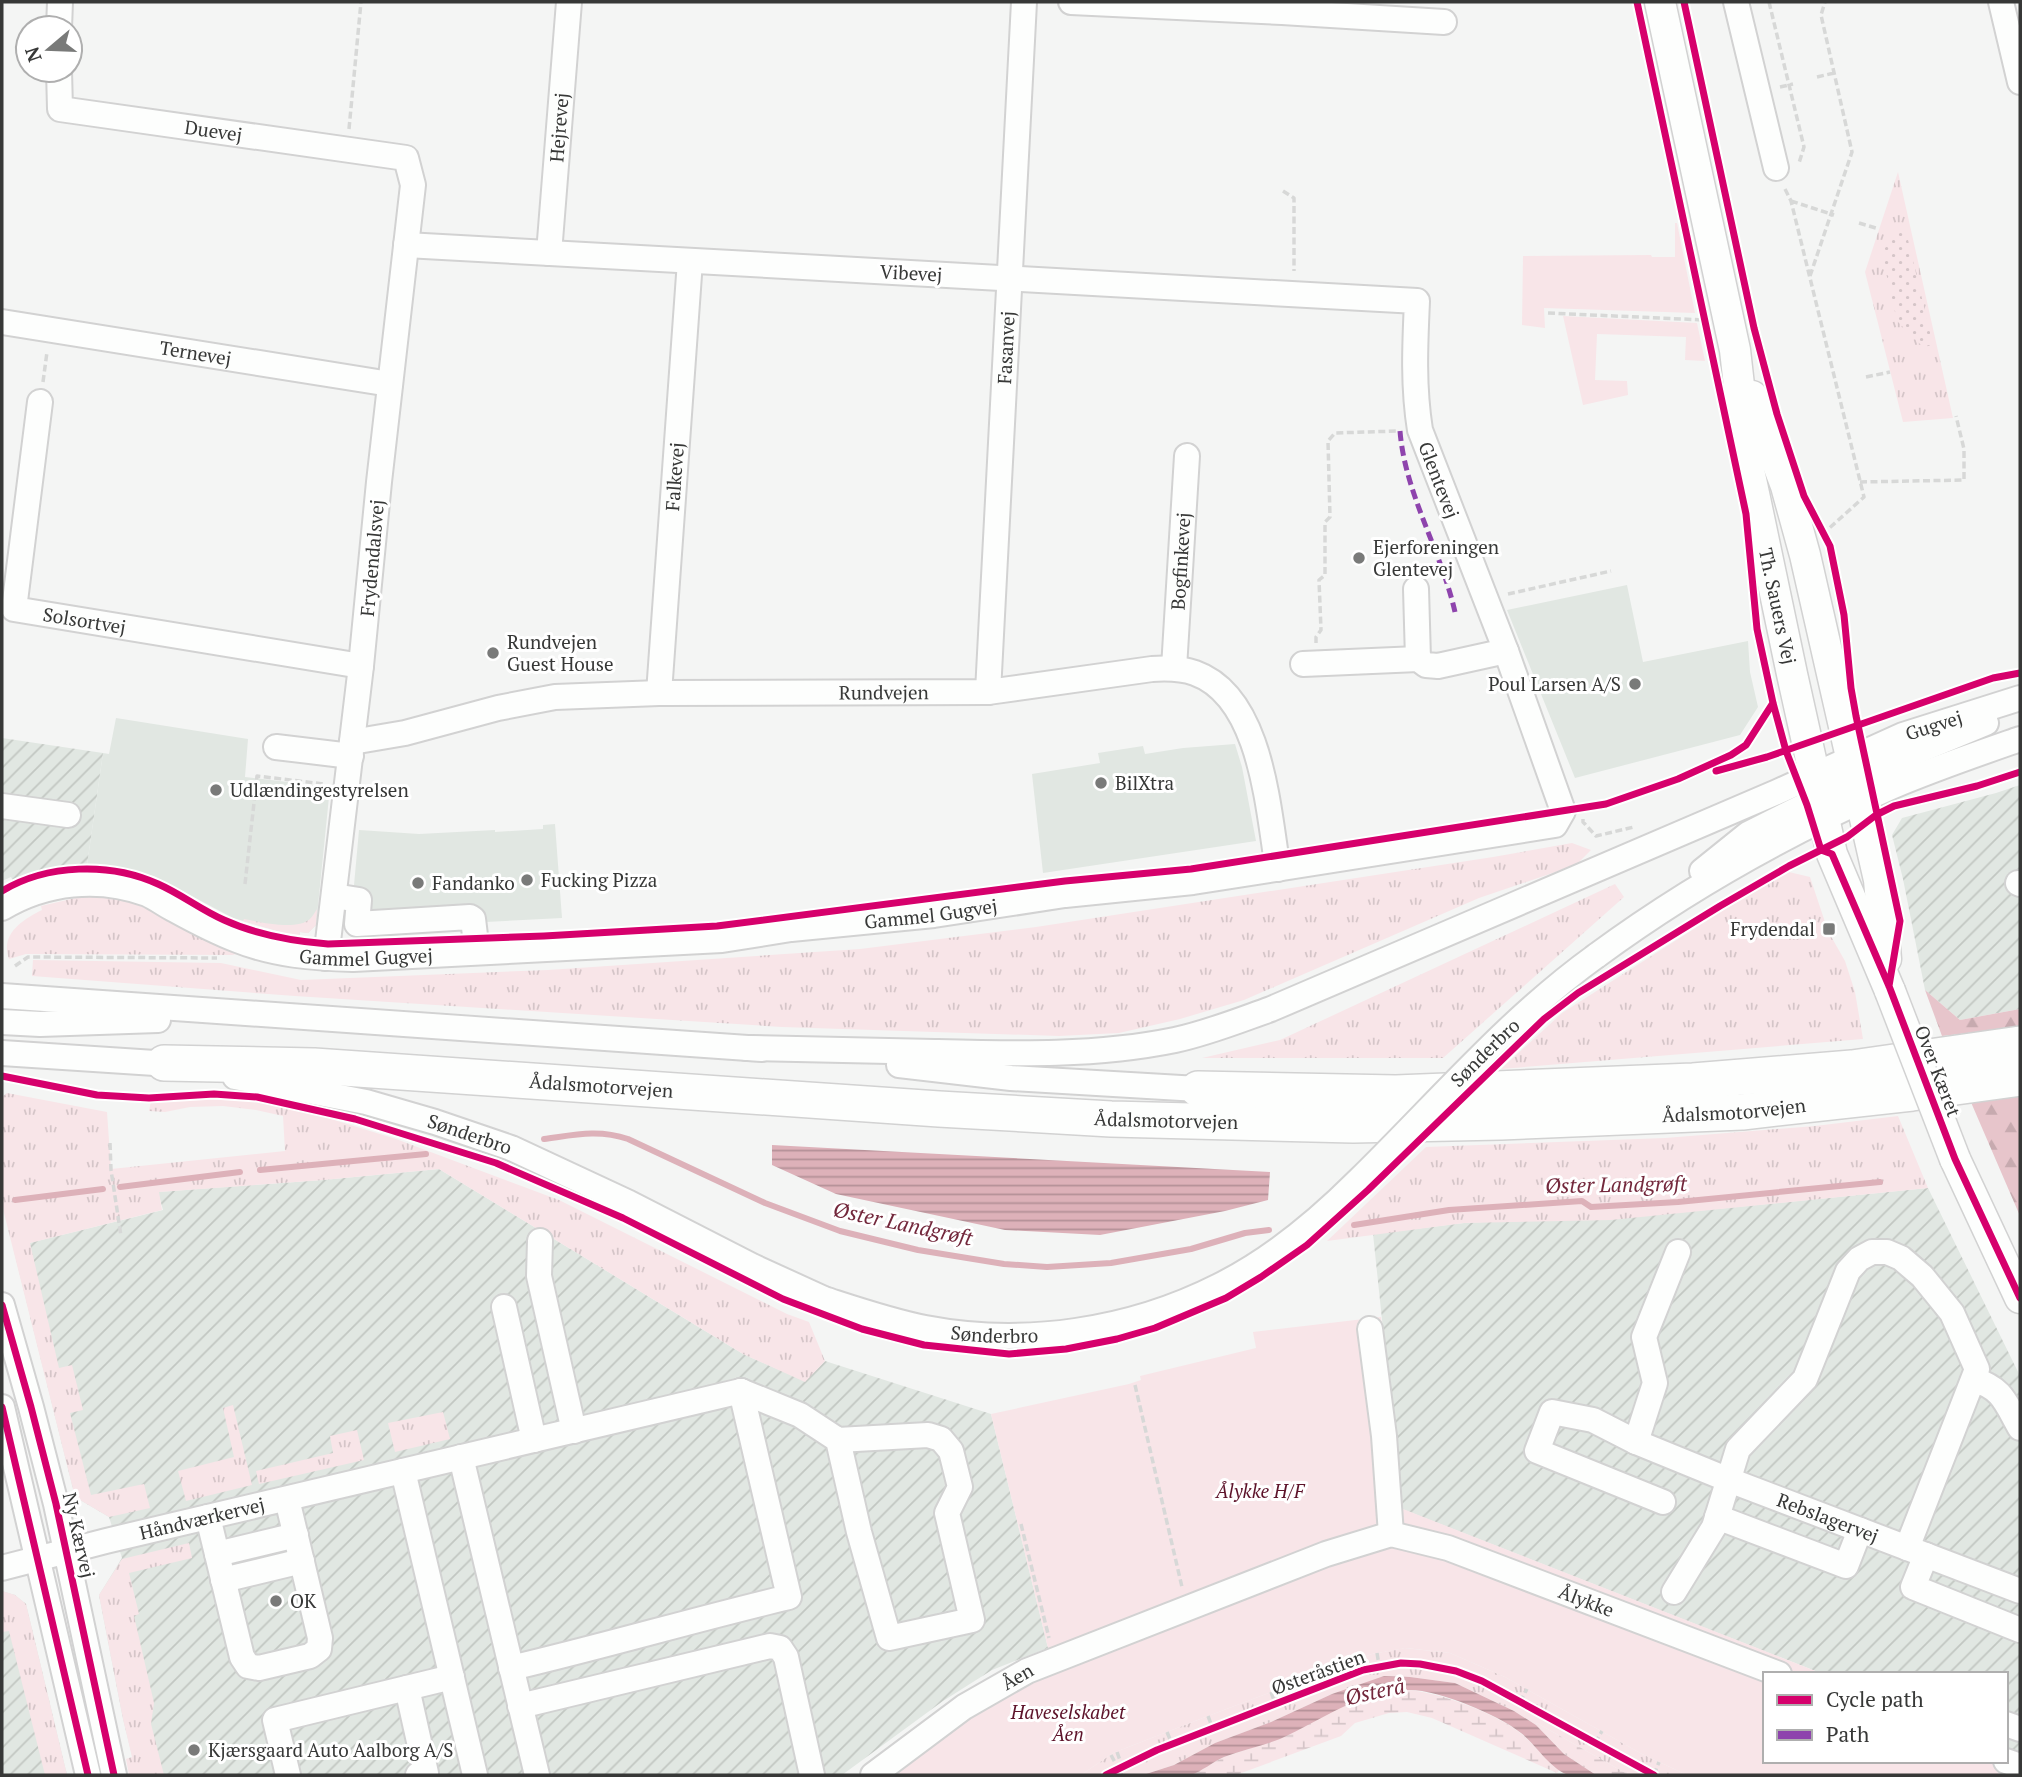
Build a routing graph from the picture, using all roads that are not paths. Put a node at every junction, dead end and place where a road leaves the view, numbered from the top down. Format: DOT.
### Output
graph roads {
  1 [pos="569,2"];
  2 [pos="1024,2"];
  3 [pos="1071,2"];
  4 [pos="1660,2"];
  5 [pos="1736,2"];
  6 [pos="2001,2"];
  7 [pos="1283,7"];
  8 [pos="1444,22"];
  9 [pos="2020,82"];
  10 [pos="59,84"];
  11 [pos="406,158"];
  12 [pos="1788,174"];
  13 [pos="406,245"];
  14 [pos="549,253"];
  15 [pos="690,261"];
  16 [pos="1009,278"];
  17 [pos="1417,301"];
  18 [pos="2,322"];
  19 [pos="1735,350"];
  20 [pos="390,384"];
  21 [pos="40,402"];
  22 [pos="1187,456"];
  23 [pos="1416,589"];
  24 [pos="1506,651"];
  25 [pos="1418,659"];
  26 [pos="1303,664"];
  27 [pos="361,666"];
  28 [pos="1174,668"];
  29 [pos="988,692"];
  30 [pos="659,693"];
  31 [pos="2020,698"];
  32 [pos="2020,708"];
  33 [pos="2020,739"];
  34 [pos="276,747"];
  35 [pos="352,749"];
  36 [pos="1856,779"];
  37 [pos="1820,797"];
  38 [pos="2,806"];
  39 [pos="1572,810"];
  40 [pos="68,815"];
  41 [pos="1278,869"];
  42 [pos="334,896"];
  43 [pos="4,904"];
  44 [pos="477,952"];
  45 [pos="326,958"];
  46 [pos="1889,989"];
  47 [pos="2,996"];
  48 [pos="299,1016"];
  49 [pos="2,1022"];
  50 [pos="2020,1044"];
  51 [pos="747,1048"];
  52 [pos="2,1053"];
  53 [pos="164,1063"];
  54 [pos="2020,1078"];
  55 [pos="1198,1089"];
  56 [pos="540,1241"];
  57 [pos="1678,1252"];
  58 [pos="2020,1298"];
  59 [pos="2,1305"];
  60 [pos="504,1307"];
  61 [pos="1370,1329"];
  62 [pos="1973,1380"];
  63 [pos="741,1391"];
  64 [pos="2,1407"];
  65 [pos="2020,1428"];
  66 [pos="574,1431"];
  67 [pos="534,1440"];
  68 [pos="838,1440"];
  69 [pos="1636,1442"];
  70 [pos="461,1457"];
  71 [pos="403,1471"];
  72 [pos="1729,1480"];
  73 [pos="288,1499"];
  74 [pos="1663,1502"];
  75 [pos="208,1517"];
  76 [pos="1717,1517"];
  77 [pos="1860,1530"];
  78 [pos="1391,1534"];
  79 [pos="296,1535"];
  80 [pos="67,1551"];
  81 [pos="1917,1551"];
  82 [pos="217,1554"];
  83 [pos="38,1558"];
  84 [pos="302,1561"];
  85 [pos="2,1567"];
  86 [pos="223,1580"];
  87 [pos="2020,1591"];
  88 [pos="1674,1592"];
  89 [pos="2020,1630"];
  90 [pos="511,1668"];
  91 [pos="1774,1672"];
  92 [pos="452,1677"];
  93 [pos="407,1688"];
  94 [pos="520,1706"];
  95 [pos="88,1775"];
  96 [pos="114,1775"];
  97 [pos="288,1775"];
  98 [pos="418,1775"];
  99 [pos="475,1775"];
  100 [pos="537,1775"];
  101 [pos="812,1775"];
  102 [pos="873,1775"];
  1 -- 14 [label="street, Hejrevej"];
  2 -- 16 [label="street, Fasanvej"];
  3 -- 7 [label="street"];
  4 -- 19 [label="main road, Th. Sauers Vej"];
  5 -- 12 [label="street"];
  6 -- 9 [label="street"];
  7 -- 8 [label="street"];
  10 -- 11 [label="street, Duevej"];
  11 -- 13 [label="street, Frydendalsvej"];
  13 -- 14 [label="street, Vibevej"];
  13 -- 20 [label="street, Frydendalsvej"];
  14 -- 15 [label="street, Vibevej"];
  15 -- 16 [label="street, Vibevej"];
  15 -- 30 [label="street, Falkevej"];
  16 -- 17 [label="street, Vibevej"];
  16 -- 29 [label="street, Fasanvej"];
  17 -- 24 [label="street, Glentevej"];
  18 -- 20 [label="street, Ternevej"];
  19 -- 36 [label="main road, Th. Sauers Vej"];
  19 -- 37 [label="main road, Th. Sauers Vej"];
  20 -- 27 [label="street, Frydendalsvej"];
  21 -- 27 [label="street, Solsortvej"];
  22 -- 28 [label="street, Bogfinkevej"];
  23 -- 25 [label="street"];
  24 -- 25 [label="street"];
  24 -- 39 [label="street, Glentevej"];
  25 -- 26 [label="street"];
  27 -- 35 [label="street, Frydendalsvej"];
  28 -- 29 [label="street, Rundvejen"];
  28 -- 41 [label="street, Rundvejen"];
  29 -- 30 [label="street, Rundvejen"];
  30 -- 35 [label="street, Rundvejen"];
  31 -- 36 [label="street, Gugvej"];
  32 -- 36 [label="street"];
  33 -- 36 [label="street"];
  34 -- 35 [label="street, Rundvejen"];
  35 -- 42 [label="street, Frydendalsvej"];
  36 -- 37 [label="street"];
  36 -- 37 [label="street"];
  36 -- 46 [label="main road, Over Kæret"];
  37 -- 46 [label="main road, Over Kæret"];
  37 -- 51 [label="street"];
  37 -- 53 [label="street, Sønderbro, bridge"];
  38 -- 40 [label="street"];
  39 -- 41 [label="street, Gammel Gugvej"];
  41 -- 44 [label="street, Gammel Gugvej"];
  42 -- 44 [label="street"];
  42 -- 45 [label="street, Frydendalsvej"];
  43 -- 45 [label="street, Gammel Gugvej"];
  44 -- 45 [label="street, Gammel Gugvej"];
  46 -- 58 [label="main road, Over Kæret, bridge"];
  47 -- 48 [label="street"];
  48 -- 49 [label="street"];
  48 -- 51 [label="street"];
  50 -- 55 [label="highway, Ådalsmotorvejen"];
  51 -- 55 [label="street"];
  52 -- 53 [label="street, Sønderbro"];
  53 -- 54 [label="highway, Ådalsmotorvejen"];
  56 -- 66 [label="street"];
  57 -- 69 [label="street"];
  59 -- 80 [label="street, Ny Kærvej"];
  60 -- 67 [label="street"];
  61 -- 78 [label="street"];
  62 -- 65 [label="street"];
  62 -- 72 [label="street"];
  62 -- 81 [label="street"];
  63 -- 66 [label="street, Håndværkervej"];
  63 -- 68 [label="street"];
  63 -- 90 [label="street"];
  64 -- 83 [label="street"];
  66 -- 67 [label="street, Håndværkervej"];
  67 -- 70 [label="street, Håndværkervej"];
  68 -- 68 [label="street"];
  69 -- 72 [label="street, Rebslagervej"];
  69 -- 74 [label="street, Rebslagervej"];
  70 -- 71 [label="street, Håndværkervej"];
  70 -- 90 [label="street"];
  71 -- 73 [label="street, Håndværkervej"];
  71 -- 92 [label="street"];
  72 -- 76 [label="street"];
  72 -- 77 [label="street, Rebslagervej"];
  73 -- 75 [label="street, Håndværkervej"];
  73 -- 79 [label="street"];
  75 -- 80 [label="street, Håndværkervej"];
  75 -- 82 [label="street"];
  76 -- 77 [label="street"];
  76 -- 88 [label="street"];
  77 -- 81 [label="street, Rebslagervej"];
  78 -- 91 [label="street, Ålykke"];
  78 -- 102 [label="street, Åen"];
  79 -- 82 [label="street"];
  79 -- 84 [label="street"];
  80 -- 83 [label="street, Håndværkervej"];
  80 -- 96 [label="street, Ny Kærvej"];
  81 -- 87 [label="street, Rebslagervej"];
  81 -- 89 [label="street"];
  82 -- 86 [label="street"];
  83 -- 85 [label="street, Håndværkervej"];
  83 -- 95 [label="street"];
  84 -- 86 [label="street"];
  84 -- 86 [label="street"];
  90 -- 94 [label="street"];
  92 -- 93 [label="street"];
  92 -- 99 [label="street"];
  93 -- 97 [label="street"];
  93 -- 98 [label="street"];
  94 -- 100 [label="street"];
  94 -- 101 [label="street"];
}
